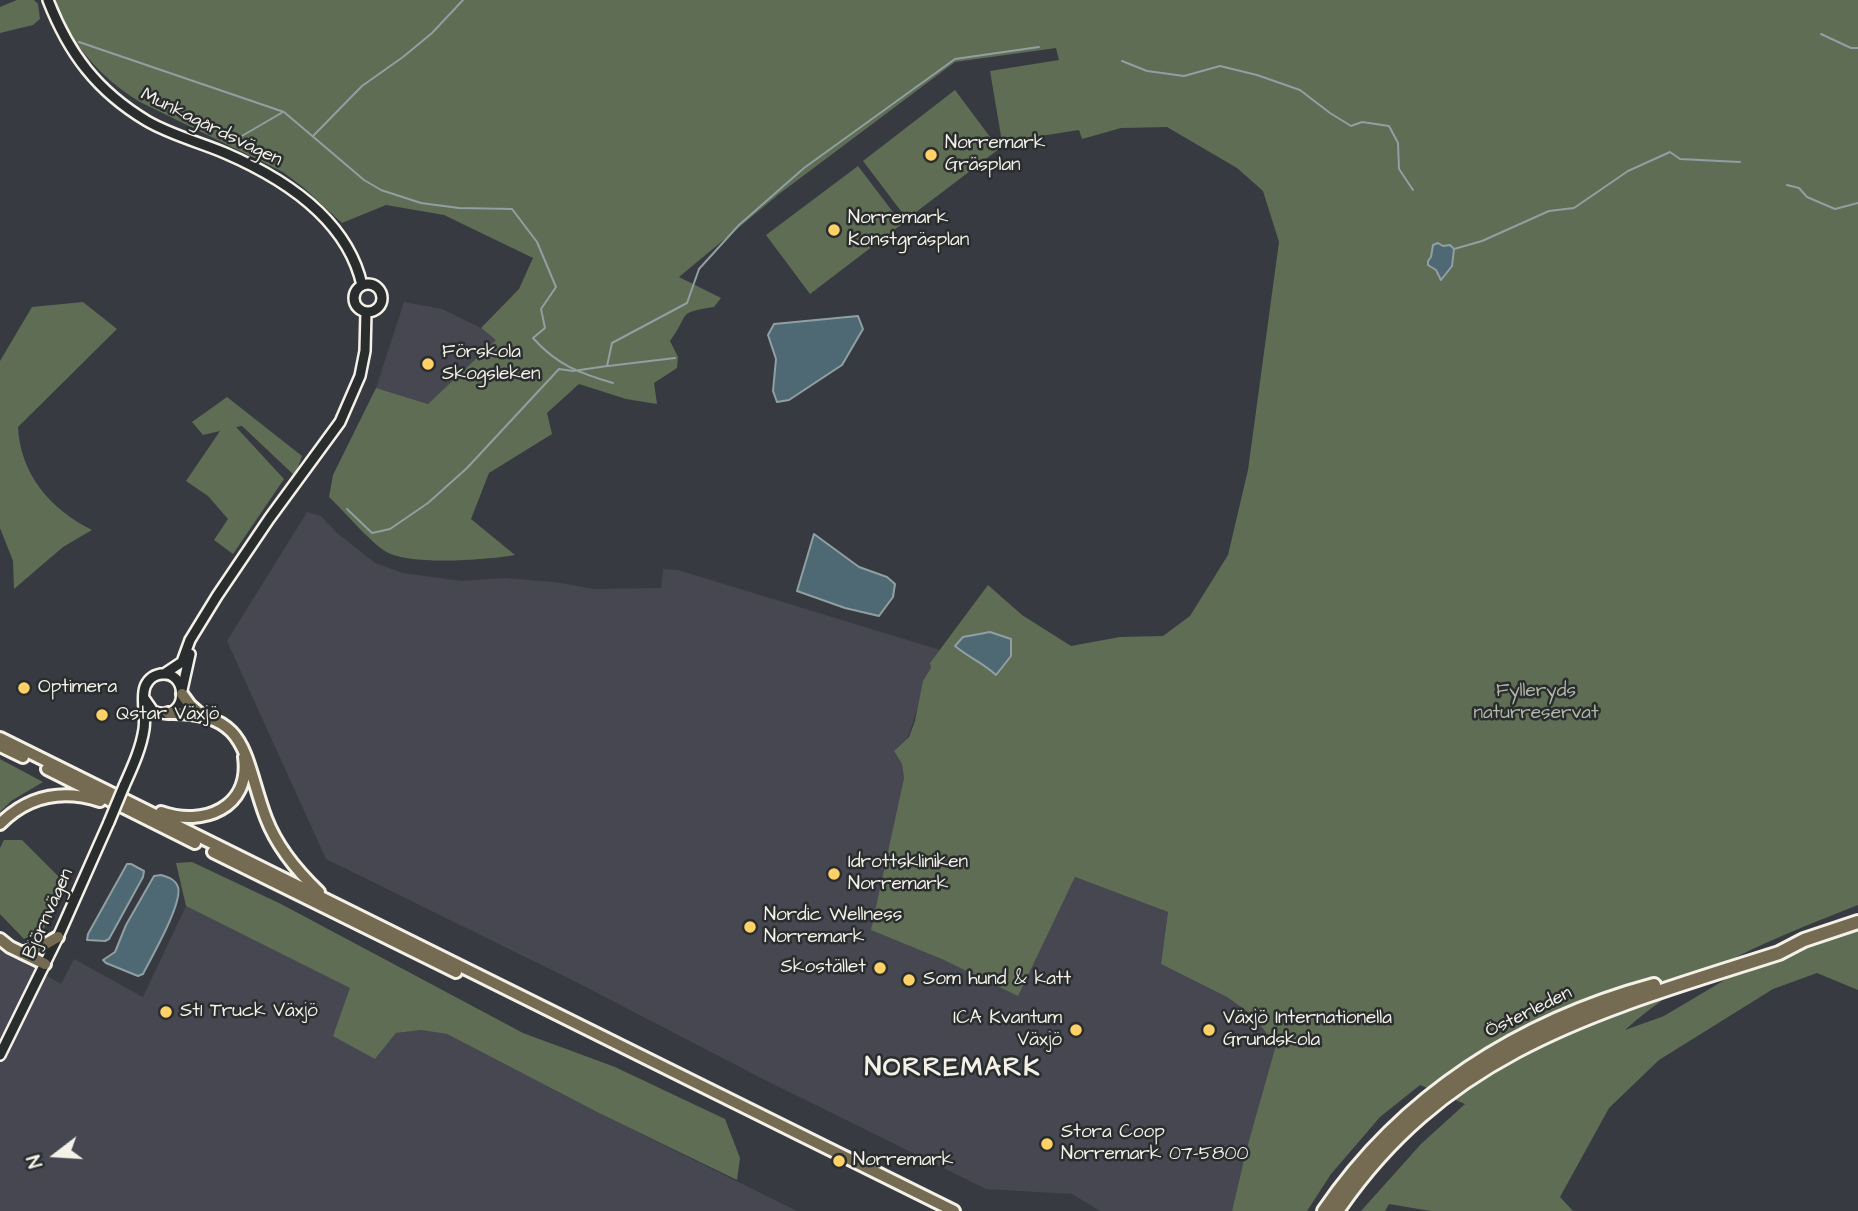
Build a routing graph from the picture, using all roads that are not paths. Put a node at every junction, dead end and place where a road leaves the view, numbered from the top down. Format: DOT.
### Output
graph roads {
  1 [pos="48,0"];
  2 [pos="362,285"];
  3 [pos="366,312"];
  4 [pos="195,635"];
  5 [pos="164,674"];
  6 [pos="182,692"];
  7 [pos="144,698"];
  8 [pos="165,713"];
  9 [pos="201,714"];
  10 [pos="144,729"];
  11 [pos="0,738"];
  12 [pos="0,746"];
  13 [pos="243,747"];
  14 [pos="126,805"];
  15 [pos="0,824"];
  16 [pos="326,899"];
  17 [pos="1858,922"];
  18 [pos="58,937"];
  19 [pos="0,939"];
  20 [pos="1804,940"];
  21 [pos="22,953"];
  22 [pos="46,964"];
  23 [pos="0,1055"];
  24 [pos="938,1211"];
  25 [pos="954,1211"];
  26 [pos="1324,1211"];
  27 [pos="1336,1211"];
  1 -- 2 [label="street, Munkagårdsvägen"];
  2 -- 3 [label="street"];
  2 -- 3 [label="street"];
  3 -- 4 [label="street"];
  4 -- 5 [label="street"];
  4 -- 6 [label="street"];
  5 -- 6 [label="street"];
  5 -- 7 [label="street"];
  6 -- 8 [label="street"];
  6 -- 9 [label="main road"];
  7 -- 8 [label="street"];
  7 -- 10 [label="street"];
  8 -- 9 [label="main road"];
  8 -- 10 [label="street"];
  9 -- 13 [label="main road"];
  10 -- 18 [label="street, Björnvägen, bridge"];
  11 -- 14 [label="main road"];
  12 -- 14 [label="main road"];
  13 -- 14 [label="main road"];
  13 -- 16 [label="main road"];
  14 -- 15 [label="main road"];
  14 -- 16 [label="main road"];
  14 -- 24 [label="main road"];
  16 -- 25 [label="main road"];
  17 -- 20 [label="highway, Österleden"];
  18 -- 21 [label="main road"];
  18 -- 22 [label="street, Björnvägen"];
  19 -- 21 [label="main road"];
  20 -- 26 [label="highway, Österleden"];
  20 -- 27 [label="highway, Österleden"];
  21 -- 22 [label="main road"];
  22 -- 23 [label="street, Björnvägen"];
}
